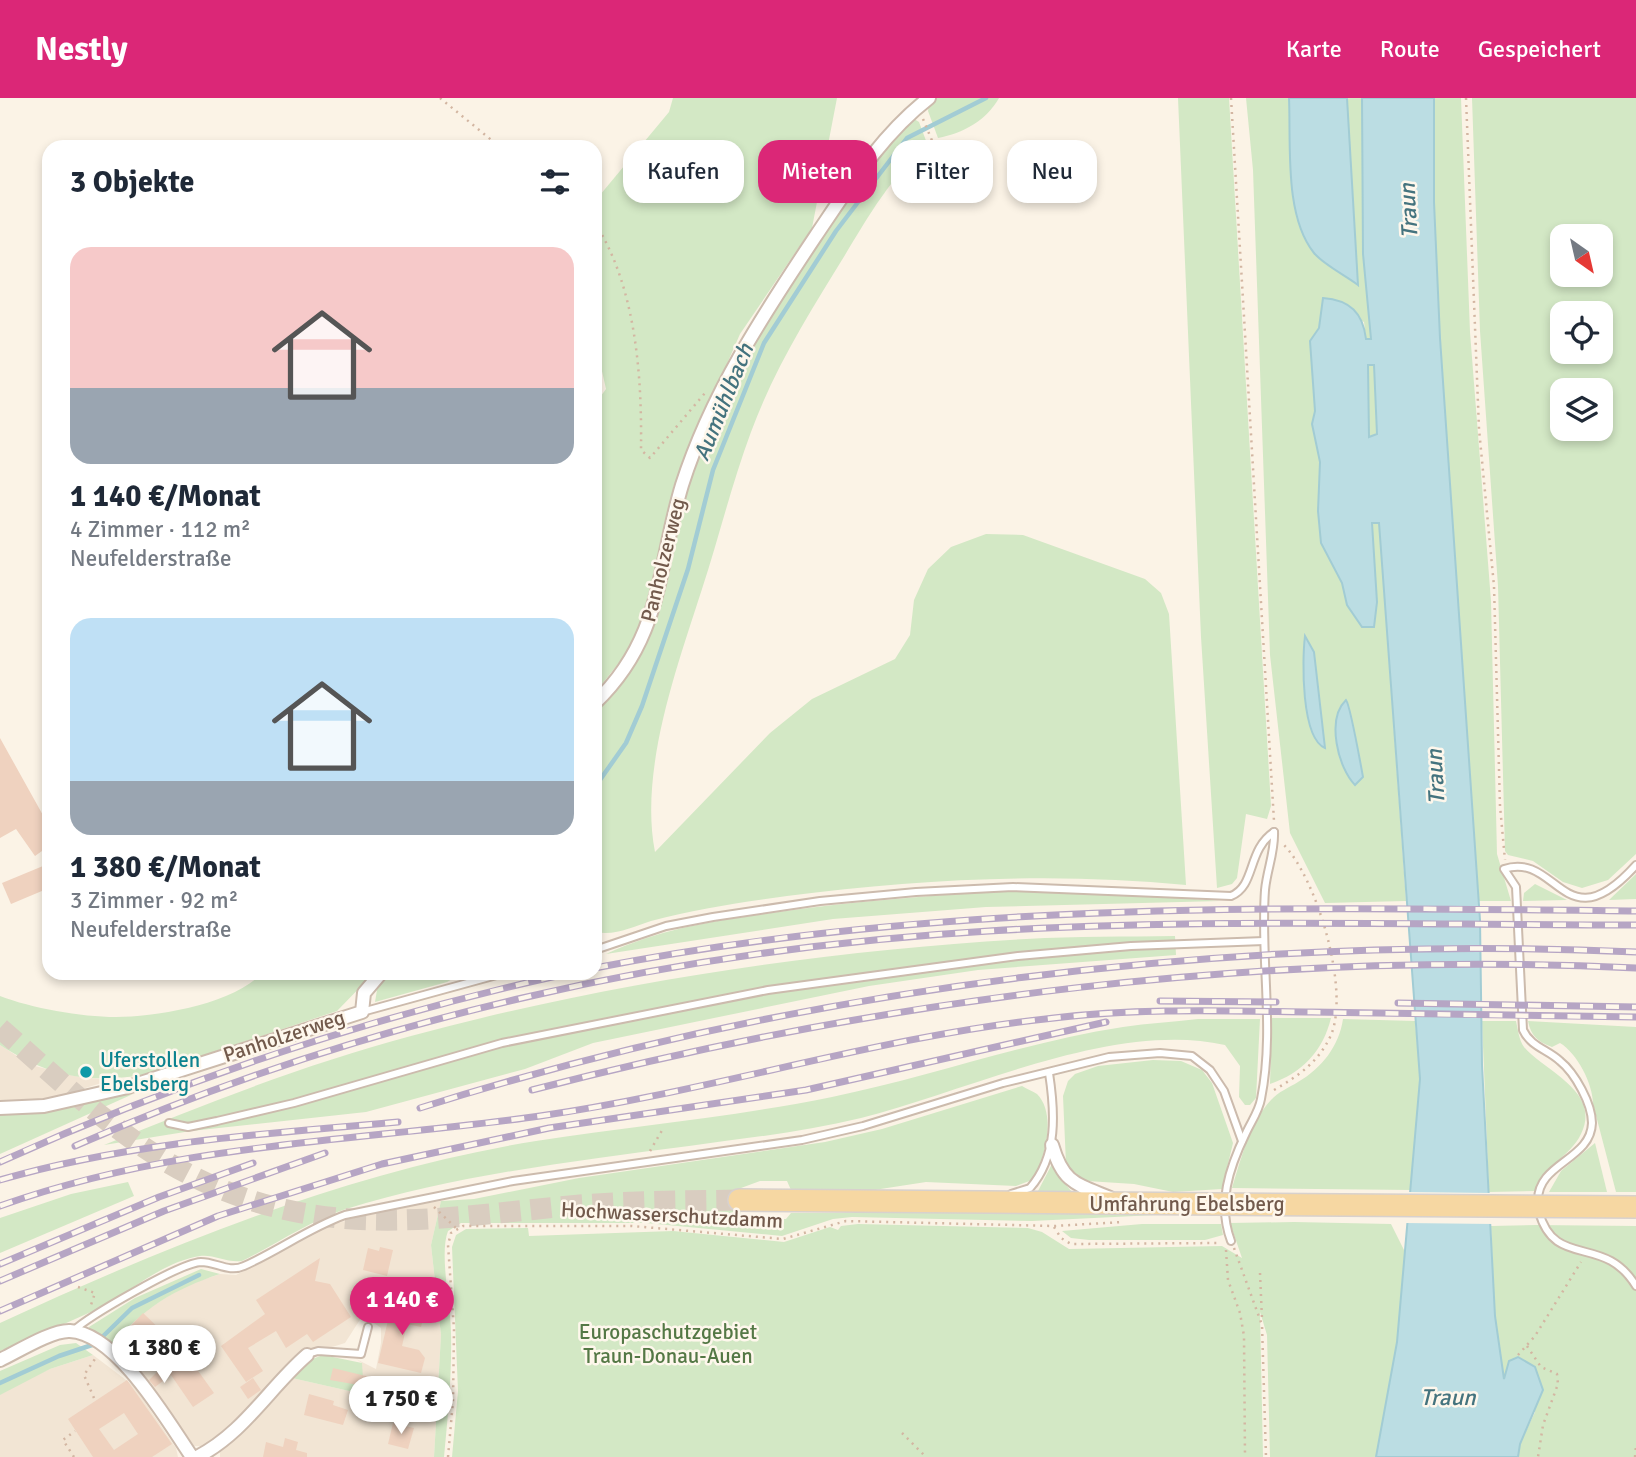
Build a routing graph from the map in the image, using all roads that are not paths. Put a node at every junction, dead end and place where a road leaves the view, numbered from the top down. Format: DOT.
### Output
graph roads {
  1 [pos="929,98"];
  2 [pos="602,696"];
  3 [pos="1636,865"];
  4 [pos="1264,941"];
  5 [pos="602,948"];
  6 [pos="375,980"];
  7 [pos="479,980"];
  8 [pos="362,1012"];
  9 [pos="1049,1073"];
  10 [pos="0,1108"];
  11 [pos="169,1124"];
  12 [pos="1242,1141"];
  13 [pos="1052,1145"];
  14 [pos="739,1200"];
  15 [pos="957,1202"];
  16 [pos="1124,1203"];
  17 [pos="1636,1207"];
  18 [pos="1231,1241"];
  19 [pos="1636,1286"];
  20 [pos="368,1327"];
  21 [pos="73,1331"];
  22 [pos="307,1355"];
  23 [pos="0,1360"];
  24 [pos="192,1457"];
  25 [pos="197,1457"];
  1 -- 2 [label="street, Panholzerweg"];
  3 -- 19 [label="lane"];
  4 -- 5 [label="lane"];
  4 -- 11 [label="lane"];
  4 -- 12 [label="lane"];
  6 -- 8 [label="street, Panholzerweg"];
  7 -- 8 [label="lane"];
  8 -- 10 [label="street, Panholzerweg"];
  9 -- 12 [label="lane"];
  9 -- 13 [label="lane"];
  9 -- 21 [label="lane"];
  12 -- 18 [label="lane"];
  13 -- 15 [label="lane"];
  13 -- 16 [label="street"];
  14 -- 15 [label="main road, Umfahrung Ebelsberg"];
  15 -- 16 [label="main road, Umfahrung Ebelsberg"];
  16 -- 17 [label="main road, Umfahrung Ebelsberg, bridge"];
  20 -- 22 [label="lane"];
  21 -- 23 [label="street"];
  21 -- 24 [label="street"];
  22 -- 25 [label="street"];
}
